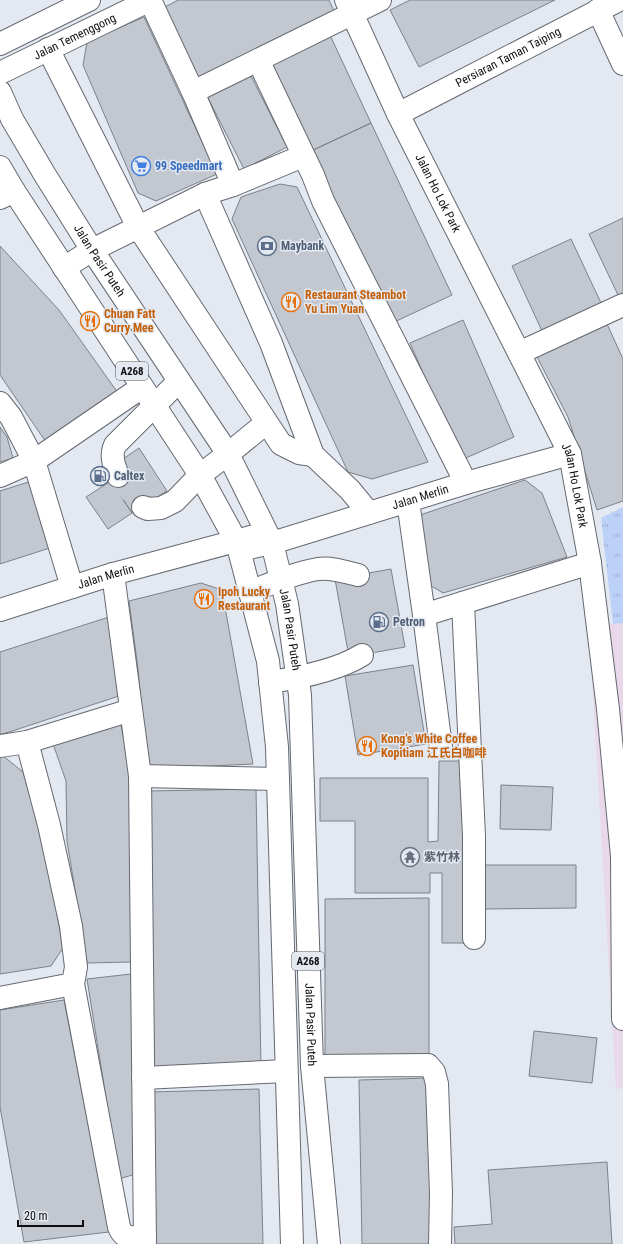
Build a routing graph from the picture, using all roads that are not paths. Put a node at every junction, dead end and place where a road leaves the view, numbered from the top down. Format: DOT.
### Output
graph roads {
  1 [pos="89,0"];
  2 [pos="150,0"];
  3 [pos="380,0"];
  4 [pos="619,0"];
  5 [pos="349,7"];
  6 [pos="598,10"];
  7 [pos="0,44"];
  8 [pos="48,49"];
  9 [pos="258,60"];
  10 [pos="623,64"];
  11 [pos="0,73"];
  12 [pos="0,92"];
  13 [pos="193,92"];
  14 [pos="398,114"];
  15 [pos="303,156"];
  16 [pos="0,168"];
  17 [pos="233,185"];
  18 [pos="7,194"];
  19 [pos="205,194"];
  20 [pos="138,227"];
  21 [pos="92,250"];
  22 [pos="64,268"];
  23 [pos="623,305"];
  24 [pos="519,353"];
  25 [pos="179,381"];
  26 [pos="148,396"];
  27 [pos="0,403"];
  28 [pos="266,423"];
  29 [pos="228,454"];
  30 [pos="570,454"];
  31 [pos="313,455"];
  32 [pos="34,461"];
  33 [pos="200,475"];
  34 [pos="0,476"];
  35 [pos="118,476"];
  36 [pos="466,484"];
  37 [pos="408,502"];
  38 [pos="143,507"];
  39 [pos="369,513"];
  40 [pos="269,538"];
  41 [pos="237,546"];
  42 [pos="590,563"];
  43 [pos="113,574"];
  44 [pos="358,575"];
  45 [pos="281,579"];
  46 [pos="72,586"];
  47 [pos="250,592"];
  48 [pos="463,603"];
  49 [pos="0,610"];
  50 [pos="424,615"];
  51 [pos="362,655"];
  52 [pos="297,678"];
  53 [pos="270,682"];
  54 [pos="131,710"];
  55 [pos="27,742"];
  56 [pos="0,746"];
  57 [pos="441,747"];
  58 [pos="140,776"];
  59 [pos="278,779"];
  60 [pos="622,856"];
  61 [pos="474,938"];
  62 [pos="622,966"];
  63 [pos="73,984"];
  64 [pos="0,998"];
  65 [pos="623,1019"];
  66 [pos="312,1066"];
  67 [pos="286,1071"];
  68 [pos="143,1078"];
  69 [pos="145,1241"];
  70 [pos="292,1244"];
  71 [pos="329,1244"];
  72 [pos="440,1244"];
  1 -- 7 [label="street"];
  2 -- 8 [label="street, Jalan Temenggong"];
  2 -- 13 [label="street"];
  3 -- 5 [label="street"];
  4 -- 6 [label="street, Persiaran Taman Taiping"];
  5 -- 9 [label="street"];
  5 -- 14 [label="street, Jalan Ho Lok Park"];
  6 -- 10 [label="street"];
  6 -- 14 [label="street, Persiaran Taman Taiping"];
  8 -- 11 [label="street, Jalan Temenggong"];
  8 -- 20 [label="street"];
  9 -- 13 [label="street"];
  9 -- 15 [label="street"];
  12 -- 21 [label="street, Jalan Pasir Puteh / A268"];
  13 -- 17 [label="street"];
  14 -- 24 [label="street, Jalan Ho Lok Park"];
  15 -- 17 [label="street"];
  15 -- 36 [label="street"];
  16 -- 18 [label="street, Jalan Pasir Puteh / A268"];
  17 -- 19 [label="street"];
  18 -- 22 [label="street, Jalan Pasir Puteh / A268"];
  19 -- 20 [label="street"];
  19 -- 31 [label="street"];
  20 -- 21 [label="street"];
  20 -- 28 [label="street"];
  21 -- 22 [label="street"];
  21 -- 25 [label="street, Jalan Pasir Puteh / A268"];
  22 -- 26 [label="street, Jalan Pasir Puteh / A268"];
  23 -- 24 [label="street"];
  24 -- 30 [label="street, Jalan Ho Lok Park"];
  25 -- 26 [label="street"];
  25 -- 29 [label="street, Jalan Pasir Puteh / A268"];
  26 -- 32 [label="street"];
  26 -- 33 [label="street, Jalan Pasir Puteh / A268"];
  26 -- 35 [label="street"];
  27 -- 32 [label="street"];
  28 -- 29 [label="street"];
  28 -- 31 [label="street"];
  29 -- 33 [label="street"];
  29 -- 40 [label="street, Jalan Pasir Puteh / A268"];
  30 -- 36 [label="street, Jalan Merlin"];
  30 -- 42 [label="street, Jalan Ho Lok Park"];
  31 -- 39 [label="street"];
  32 -- 34 [label="street"];
  32 -- 46 [label="street"];
  33 -- 38 [label="street"];
  33 -- 41 [label="street, Jalan Pasir Puteh / A268"];
  36 -- 37 [label="street, Jalan Merlin"];
  37 -- 39 [label="street, Jalan Merlin"];
  37 -- 50 [label="street"];
  39 -- 40 [label="street, Jalan Merlin"];
  40 -- 41 [label="street, Jalan Merlin"];
  40 -- 45 [label="street, Jalan Pasir Puteh / A268"];
  41 -- 43 [label="street, Jalan Merlin"];
  41 -- 47 [label="street, Jalan Pasir Puteh / A268"];
  42 -- 48 [label="street"];
  42 -- 60 [label="street, Jalan Ho Lok Park"];
  43 -- 46 [label="street, Jalan Merlin"];
  43 -- 54 [label="street"];
  44 -- 45 [label="street"];
  45 -- 47 [label="street"];
  45 -- 52 [label="street, Jalan Pasir Puteh / A268"];
  46 -- 49 [label="street, Jalan Merlin"];
  47 -- 53 [label="street, Jalan Pasir Puteh / A268"];
  48 -- 50 [label="street"];
  48 -- 61 [label="street"];
  50 -- 57 [label="street"];
  51 -- 52 [label="street"];
  52 -- 53 [label="street"];
  52 -- 66 [label="street, Jalan Pasir Puteh / A268"];
  53 -- 59 [label="street, Jalan Pasir Puteh / A268"];
  54 -- 55 [label="street"];
  54 -- 58 [label="street"];
  55 -- 56 [label="street"];
  55 -- 63 [label="street"];
  58 -- 59 [label="street"];
  58 -- 68 [label="street"];
  59 -- 67 [label="street, Jalan Pasir Puteh / A268"];
  60 -- 62 [label="street, Jalan Ho Lok Park"];
  62 -- 65 [label="street, Jalan Ho Lok Park"];
  63 -- 64 [label="street"];
  63 -- 69 [label="street"];
  66 -- 71 [label="street, Jalan Pasir Puteh / A268"];
  66 -- 72 [label="street"];
  67 -- 68 [label="street"];
  67 -- 70 [label="street, Jalan Pasir Puteh / A268"];
  68 -- 69 [label="street"];
}
